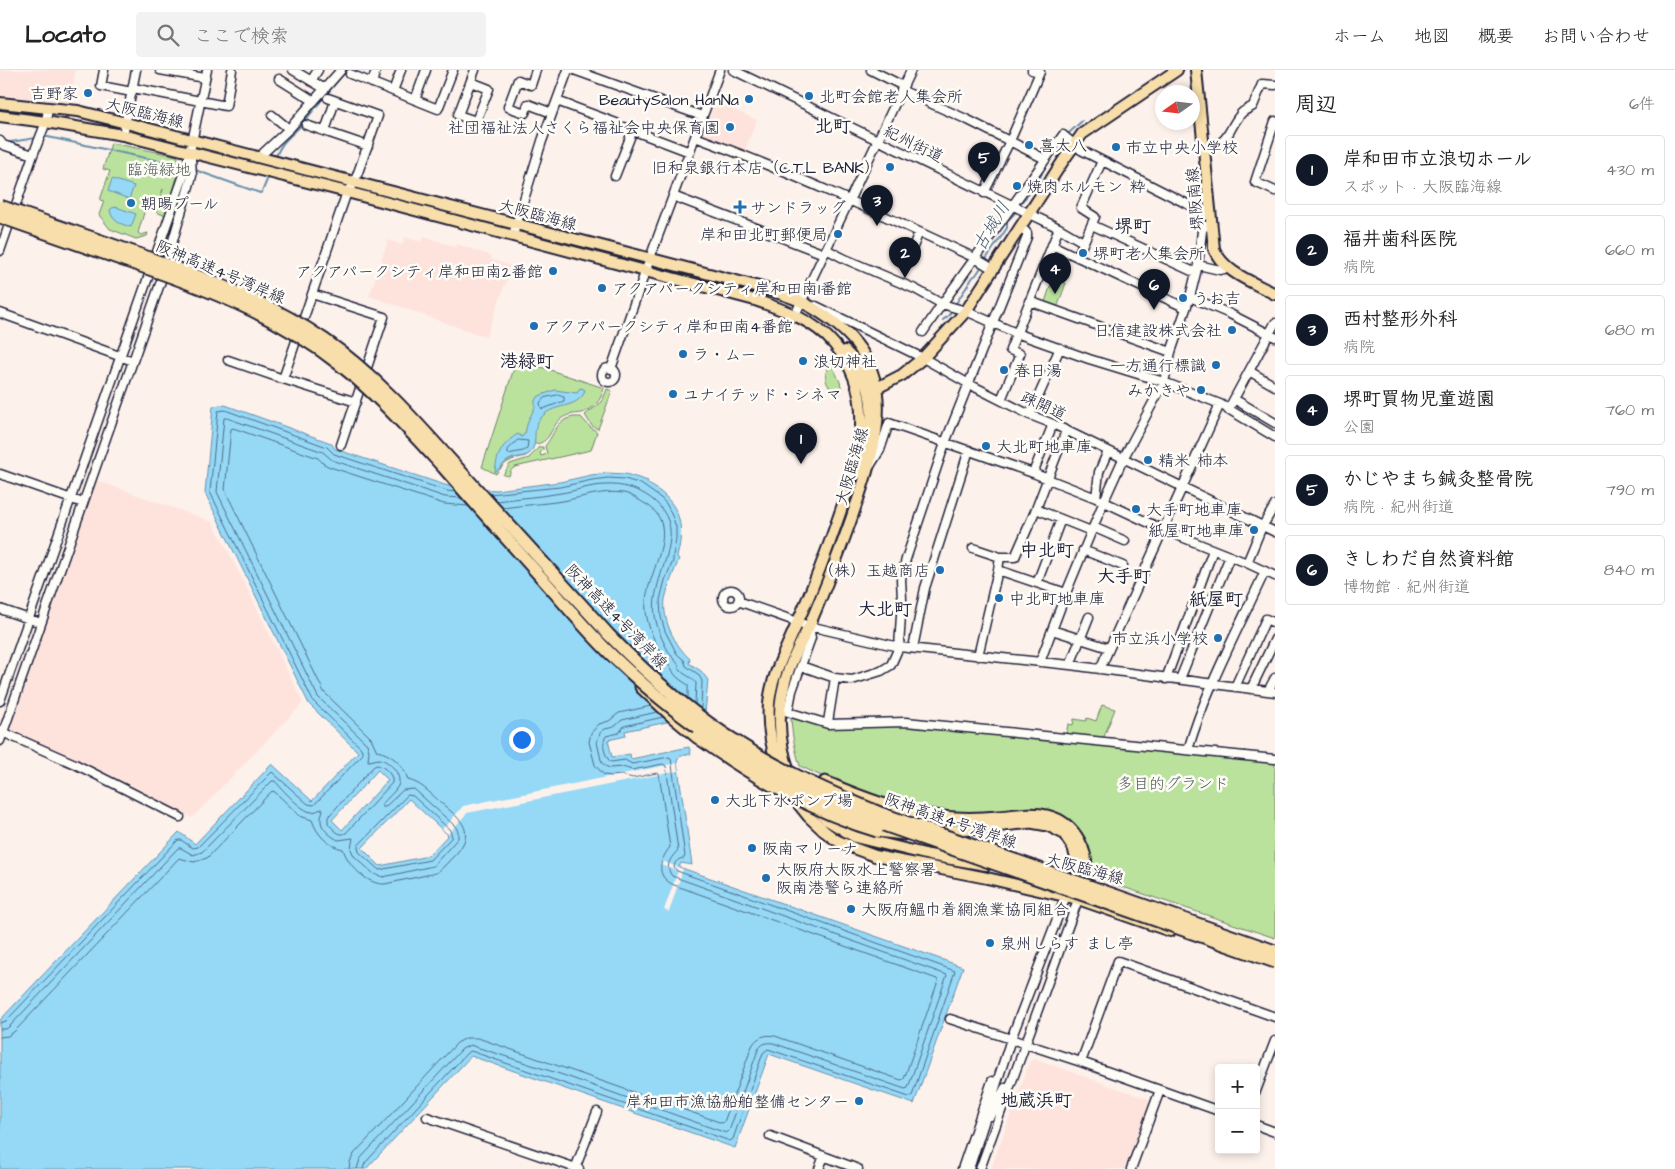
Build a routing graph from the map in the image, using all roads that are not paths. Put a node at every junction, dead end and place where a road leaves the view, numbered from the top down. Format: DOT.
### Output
graph roads {
  1 [pos="104,70"];
  2 [pos="136,70"];
  3 [pos="160,70"];
  4 [pos="232,70"];
  5 [pos="293,70"];
  6 [pos="318,70"];
  7 [pos="341,70"];
  8 [pos="376,70"];
  9 [pos="401,70"];
  10 [pos="426,70"];
  11 [pos="453,70"];
  12 [pos="475,70"];
  13 [pos="536,70"];
  14 [pos="568,70"];
  15 [pos="574,70"];
  16 [pos="720,70"];
  17 [pos="733,70"];
  18 [pos="871,70"];
  19 [pos="911,70"];
  20 [pos="1032,70"];
  21 [pos="1177,70"];
  22 [pos="1196,70"];
  23 [pos="206,74"];
  24 [pos="350,74"];
  25 [pos="279,79"];
  26 [pos="312,81"];
  27 [pos="471,82"];
  28 [pos="372,83"];
  29 [pos="1275,85"];
  30 [pos="902,88"];
  31 [pos="325,89"];
  32 [pos="132,90"];
  33 [pos="393,91"];
  34 [pos="415,100"];
  35 [pos="556,101"];
  36 [pos="201,102"];
  37 [pos="314,102"];
  38 [pos="0,103"];
  39 [pos="48,108"];
  40 [pos="552,112"];
  41 [pos="272,115"];
  42 [pos="0,116"];
  43 [pos="702,116"];
  44 [pos="1275,121"];
  45 [pos="46,122"];
  46 [pos="126,122"];
  47 [pos="616,123"];
  48 [pos="306,125"];
  49 [pos="624,127"];
  50 [pos="289,129"];
  51 [pos="633,130"];
  52 [pos="325,131"];
  53 [pos="123,135"];
  54 [pos="695,137"];
  55 [pos="192,140"];
  56 [pos="877,140"];
  57 [pos="0,141"];
  58 [pos="1010,141"];
  59 [pos="1074,145"];
  60 [pos="368,146"];
  61 [pos="1204,147"];
  62 [pos="190,152"];
  63 [pos="690,152"];
  64 [pos="33,155"];
  65 [pos="259,157"];
  66 [pos="1045,159"];
  67 [pos="1102,161"];
  68 [pos="615,176"];
  69 [pos="355,181"];
  70 [pos="1275,191"];
  71 [pos="347,192"];
  72 [pos="984,193"];
  73 [pos="678,198"];
  74 [pos="849,199"];
  75 [pos="0,206"];
  76 [pos="1019,209"];
  77 [pos="0,217"];
  78 [pos="1210,218"];
  79 [pos="517,224"];
  80 [pos="1092,224"];
  81 [pos="1021,227"];
  82 [pos="1059,228"];
  83 [pos="919,232"];
  84 [pos="513,236"];
  85 [pos="1083,242"];
  86 [pos="1052,245"];
  87 [pos="823,250"];
  88 [pos="0,251"];
  89 [pos="909,257"];
  90 [pos="1077,257"];
  91 [pos="650,260"];
  92 [pos="983,263"];
  93 [pos="1198,265"];
  94 [pos="1228,268"];
  95 [pos="645,271"];
  96 [pos="1196,273"];
  97 [pos="1274,291"];
  98 [pos="312,294"];
  99 [pos="1190,297"];
  100 [pos="1029,301"];
  101 [pos="802,302"];
  102 [pos="942,304"];
  103 [pos="1186,308"];
  104 [pos="966,311"];
  105 [pos="0,314"];
  106 [pos="795,315"];
  107 [pos="1275,323"];
  108 [pos="993,324"];
  109 [pos="923,332"];
  110 [pos="1016,333"];
  111 [pos="1272,336"];
  112 [pos="834,343"];
  113 [pos="1060,348"];
  114 [pos="1171,352"];
  115 [pos="120,356"];
  116 [pos="923,358"];
  117 [pos="228,360"];
  118 [pos="133,361"];
  119 [pos="611,368"];
  120 [pos="1249,372"];
  121 [pos="283,379"];
  122 [pos="1164,382"];
  123 [pos="968,384"];
  124 [pos="1275,386"];
  125 [pos="873,390"];
  126 [pos="1234,399"];
  127 [pos="1001,400"];
  128 [pos="356,402"];
  129 [pos="1220,404"];
  130 [pos="1228,410"];
  131 [pos="1030,415"];
  132 [pos="1275,423"];
  133 [pos="1053,424"];
  134 [pos="1066,431"];
  135 [pos="1275,437"];
  136 [pos="945,443"];
  137 [pos="341,445"];
  138 [pos="969,450"];
  139 [pos="1108,451"];
  140 [pos="1123,459"];
  141 [pos="869,468"];
  142 [pos="1033,473"];
  143 [pos="0,474"];
  144 [pos="1048,479"];
  145 [pos="850,483"];
  146 [pos="1182,487"];
  147 [pos="1096,498"];
  148 [pos="70,499"];
  149 [pos="1104,501"];
  150 [pos="83,504"];
  151 [pos="1275,505"];
  152 [pos="1036,509"];
  153 [pos="1061,519"];
  154 [pos="1262,526"];
  155 [pos="1092,529"];
  156 [pos="1164,530"];
  157 [pos="1275,532"];
  158 [pos="1125,541"];
  159 [pos="973,548"];
  160 [pos="1083,550"];
  161 [pos="1213,550"];
  162 [pos="1230,556"];
  163 [pos="1000,557"];
  164 [pos="1247,563"];
  165 [pos="1123,566"];
  166 [pos="998,570"];
  167 [pos="1265,571"];
  168 [pos="1275,576"];
  169 [pos="1037,583"];
  170 [pos="1066,593"];
  171 [pos="738,601"];
  172 [pos="0,609"];
  173 [pos="1089,617"];
  174 [pos="28,618"];
  175 [pos="798,622"];
  176 [pos="42,623"];
  177 [pos="1275,623"];
  178 [pos="809,626"];
  179 [pos="1052,630"];
  180 [pos="1080,638"];
  181 [pos="1275,639"];
  182 [pos="899,647"];
  183 [pos="913,648"];
  184 [pos="1109,648"];
  185 [pos="978,656"];
  186 [pos="618,661"];
  187 [pos="1040,662"];
  188 [pos="1070,665"];
  189 [pos="801,666"];
  190 [pos="1100,669"];
  191 [pos="835,678"];
  192 [pos="1275,678"];
  193 [pos="1166,679"];
  194 [pos="1180,679"];
  195 [pos="1213,683"];
  196 [pos="1235,687"];
  197 [pos="1251,689"];
  198 [pos="1271,692"];
  199 [pos="0,701"];
  200 [pos="705,720"];
  201 [pos="828,722"];
  202 [pos="2,732"];
  203 [pos="0,741"];
  204 [pos="1188,750"];
  205 [pos="1275,759"];
  206 [pos="180,816"];
  207 [pos="1081,879"];
  208 [pos="1065,897"];
  209 [pos="1078,900"];
  210 [pos="1275,946"];
  211 [pos="1275,951"];
  212 [pos="1275,962"];
  213 [pos="1275,967"];
  214 [pos="1275,1017"];
  215 [pos="950,1019"];
  216 [pos="1009,1039"];
  217 [pos="1275,1041"];
  218 [pos="1025,1044"];
  219 [pos="1019,1060"];
  220 [pos="1081,1062"];
  221 [pos="1260,1080"];
  222 [pos="1160,1090"];
  223 [pos="1215,1110"];
  224 [pos="597,1112"];
  225 [pos="427,1117"];
  226 [pos="1260,1126"];
  227 [pos="1275,1132"];
  228 [pos="981,1135"];
  229 [pos="770,1136"];
  230 [pos="824,1156"];
  231 [pos="576,1168"];
  232 [pos="819,1169"];
  233 [pos="858,1169"];
  234 [pos="962,1169"];
  235 [pos="969,1169"];
  236 [pos="980,1169"];
  237 [pos="1132,1169"];
  1 -- 32 [label="street"];
  2 -- 32 [label="street"];
  3 -- 23 [label="street"];
  4 -- 36 [label="street"];
  5 -- 26 [label="street"];
  6 -- 26 [label="street"];
  7 -- 31 [label="street"];
  8 -- 28 [label="street"];
  9 -- 33 [label="street"];
  10 -- 34 [label="street"];
  11 -- 34 [label="street"];
  12 -- 27 [label="street"];
  13 -- 40 [label="street"];
  14 -- 35 [label="street"];
  15 -- 43 [label="street"];
  16 -- 43 [label="street"];
  17 -- 56 [label="street, 紀州街道"];
  18 -- 30 [label="street"];
  19 -- 30 [label="street"];
  20 -- 58 [label="street"];
  21 -- 59 [label="main road"];
  22 -- 61 [label="main road, 堺阪南線"];
  23 -- 36 [label="street"];
  24 -- 28 [label="street"];
  25 -- 37 [label="street"];
  26 -- 31 [label="street"];
  27 -- 27 [label="street"];
  28 -- 33 [label="street"];
  29 -- 61 [label="street"];
  30 -- 56 [label="street"];
  30 -- 58 [label="street"];
  31 -- 37 [label="street"];
  32 -- 36 [label="street"];
  32 -- 46 [label="street"];
  33 -- 34 [label="street"];
  35 -- 40 [label="street"];
  35 -- 47 [label="street"];
  36 -- 55 [label="street"];
  37 -- 50 [label="street"];
  38 -- 39 [label="main road, 大阪臨海線"];
  39 -- 45 [label="street"];
  39 -- 46 [label="main road, 大阪臨海線"];
  40 -- 79 [label="street"];
  41 -- 50 [label="street"];
  42 -- 45 [label="main road, 大阪臨海線"];
  43 -- 54 [label="street"];
  44 -- 70 [label="street"];
  45 -- 53 [label="main road, 大阪臨海線"];
  45 -- 64 [label="street"];
  46 -- 53 [label="street"];
  46 -- 55 [label="main road, 大阪臨海線"];
  48 -- 52 [label="street"];
  49 -- 51 [label="street"];
  50 -- 65 [label="street"];
  51 -- 63 [label="street"];
  51 -- 68 [label="street"];
  52 -- 60 [label="street"];
  52 -- 60 [label="street"];
  53 -- 62 [label="main road, 大阪臨海線"];
  54 -- 63 [label="street"];
  54 -- 74 [label="street"];
  55 -- 62 [label="street"];
  55 -- 65 [label="main road, 大阪臨海線"];
  56 -- 72 [label="street, 紀州街道"];
  56 -- 74 [label="street"];
  57 -- 64 [label="street"];
  58 -- 66 [label="street"];
  58 -- 72 [label="street"];
  59 -- 66 [label="street"];
  59 -- 67 [label="street"];
  59 -- 76 [label="main road"];
  60 -- 69 [label="street"];
  61 -- 78 [label="main road, 堺阪南線"];
  62 -- 71 [label="main road, 大阪臨海線"];
  62 -- 115 [label="street"];
  62 -- 118 [label="street"];
  63 -- 91 [label="street"];
  64 -- 88 [label="street"];
  65 -- 69 [label="main road, 大阪臨海線"];
  66 -- 76 [label="street"];
  67 -- 78 [label="street"];
  67 -- 80 [label="street"];
  69 -- 71 [label="street"];
  69 -- 79 [label="main road, 大阪臨海線"];
  71 -- 84 [label="main road, 大阪臨海線"];
  71 -- 98 [label="street"];
  72 -- 76 [label="street, 紀州街道"];
  73 -- 87 [label="street"];
  74 -- 83 [label="street"];
  74 -- 87 [label="street"];
  75 -- 200 [label="highway, 阪神高速4号湾岸線, bridge"];
  76 -- 81 [label="main road"];
  76 -- 82 [label="street, 紀州街道"];
  76 -- 92 [label="street"];
  77 -- 186 [label="highway, 阪神高速4号湾岸線, bridge"];
  78 -- 93 [label="street"];
  78 -- 94 [label="main road, 堺阪南線"];
  79 -- 84 [label="street"];
  79 -- 91 [label="main road, 大阪臨海線"];
  80 -- 85 [label="street"];
  80 -- 96 [label="street"];
  81 -- 92 [label="main road"];
  81 -- 108 [label="street"];
  82 -- 85 [label="street, 紀州街道"];
  82 -- 86 [label="street"];
  83 -- 89 [label="street"];
  83 -- 92 [label="street"];
  84 -- 95 [label="main road, 大阪臨海線"];
  85 -- 90 [label="street"];
  86 -- 90 [label="street"];
  86 -- 100 [label="street"];
  87 -- 101 [label="street"];
  87 -- 102 [label="street"];
  90 -- 103 [label="street"];
  91 -- 95 [label="street"];
  91 -- 101 [label="main road, 大阪臨海線"];
  92 -- 102 [label="street"];
  92 -- 104 [label="main road"];
  93 -- 94 [label="street"];
  93 -- 96 [label="street"];
  94 -- 97 [label="main road, 堺阪南線"];
  95 -- 106 [label="main road, 大阪臨海線"];
  95 -- 119 [label="street"];
  96 -- 99 [label="street"];
  98 -- 121 [label="street"];
  98 -- 128 [label="street"];
  99 -- 103 [label="street"];
  99 -- 111 [label="street"];
  100 -- 110 [label="street"];
  100 -- 114 [label="street"];
  101 -- 106 [label="street"];
  101 -- 116 [label="street, 疎開道"];
  101 -- 125 [label="main road, 大阪臨海線"];
  102 -- 104 [label="street"];
  102 -- 109 [label="street"];
  103 -- 114 [label="street"];
  104 -- 108 [label="street"];
  104 -- 116 [label="main road"];
  105 -- 115 [label="street"];
  106 -- 112 [label="main road, 大阪臨海線"];
  107 -- 111 [label="street"];
  108 -- 110 [label="street"];
  108 -- 123 [label="street"];
  110 -- 113 [label="street"];
  110 -- 127 [label="street"];
  111 -- 120 [label="street"];
  112 -- 125 [label="main road"];
  112 -- 145 [label="main road, 大阪臨海線"];
  113 -- 122 [label="street"];
  113 -- 131 [label="street"];
  114 -- 122 [label="street"];
  115 -- 118 [label="street"];
  115 -- 148 [label="street"];
  116 -- 123 [label="street, 疎開道"];
  116 -- 125 [label="main road"];
  117 -- 121 [label="street"];
  118 -- 150 [label="street"];
  120 -- 124 [label="street"];
  120 -- 126 [label="street"];
  121 -- 128 [label="street"];
  122 -- 129 [label="street"];
  122 -- 140 [label="street"];
  123 -- 127 [label="street, 疎開道"];
  123 -- 136 [label="street"];
  125 -- 141 [label="main road, 大阪臨海線"];
  125 -- 145 [label="main road"];
  126 -- 130 [label="street"];
  126 -- 132 [label="street"];
  127 -- 131 [label="street, 疎開道"];
  128 -- 137 [label="street"];
  129 -- 130 [label="street"];
  129 -- 146 [label="street"];
  130 -- 135 [label="street"];
  131 -- 133 [label="street, 疎開道"];
  133 -- 134 [label="street, 疎開道"];
  133 -- 142 [label="street"];
  134 -- 139 [label="street, 疎開道"];
  134 -- 144 [label="street"];
  136 -- 138 [label="street"];
  136 -- 141 [label="street"];
  136 -- 182 [label="street"];
  138 -- 142 [label="street"];
  138 -- 183 [label="street"];
  139 -- 140 [label="street, 疎開道"];
  139 -- 147 [label="street"];
  140 -- 146 [label="street, 疎開道"];
  140 -- 149 [label="street"];
  141 -- 178 [label="main road, 大阪臨海線"];
  142 -- 144 [label="street"];
  143 -- 148 [label="street"];
  144 -- 147 [label="street"];
  144 -- 152 [label="street"];
  145 -- 175 [label="main road, 大阪臨海線"];
  146 -- 154 [label="street, 疎開道"];
  146 -- 156 [label="street"];
  147 -- 149 [label="street"];
  148 -- 150 [label="street"];
  148 -- 174 [label="street"];
  149 -- 155 [label="street"];
  149 -- 156 [label="street"];
  150 -- 176 [label="street"];
  151 -- 154 [label="street"];
  152 -- 153 [label="street"];
  152 -- 163 [label="street"];
  153 -- 155 [label="street"];
  153 -- 169 [label="street"];
  154 -- 157 [label="street, 疎開道"];
  154 -- 164 [label="street"];
  155 -- 158 [label="street"];
  155 -- 160 [label="street"];
  156 -- 161 [label="street"];
  156 -- 184 [label="street"];
  159 -- 163 [label="street"];
  160 -- 165 [label="street"];
  160 -- 170 [label="street"];
  161 -- 162 [label="street"];
  161 -- 193 [label="street"];
  162 -- 164 [label="street"];
  162 -- 194 [label="street"];
  163 -- 166 [label="street"];
  164 -- 167 [label="street"];
  166 -- 169 [label="street"];
  166 -- 185 [label="street"];
  167 -- 168 [label="street"];
  167 -- 195 [label="street"];
  169 -- 170 [label="street"];
  170 -- 179 [label="street"];
  171 -- 175 [label="street"];
  172 -- 174 [label="street"];
  173 -- 180 [label="street"];
  174 -- 176 [label="street"];
  174 -- 199 [label="street"];
  175 -- 178 [label="street"];
  175 -- 208 [label="main road, 大阪臨海線"];
  176 -- 202 [label="street"];
  177 -- 196 [label="street"];
  178 -- 182 [label="street"];
  178 -- 189 [label="street"];
  178 -- 207 [label="main road, 大阪臨海線"];
  179 -- 180 [label="street"];
  179 -- 187 [label="street"];
  180 -- 184 [label="street"];
  180 -- 188 [label="street"];
  181 -- 197 [label="street"];
  182 -- 183 [label="street"];
  182 -- 191 [label="street"];
  183 -- 185 [label="street"];
  184 -- 190 [label="street"];
  185 -- 187 [label="street"];
  186 -- 207 [label="highway, bridge"];
  186 -- 212 [label="highway, 阪神高速4号湾岸線, bridge"];
  187 -- 188 [label="street"];
  188 -- 190 [label="street"];
  189 -- 191 [label="street"];
  189 -- 204 [label="street"];
  190 -- 193 [label="street"];
  191 -- 201 [label="street"];
  192 -- 198 [label="street"];
  193 -- 194 [label="street"];
  194 -- 195 [label="street"];
  195 -- 196 [label="street"];
  195 -- 204 [label="street"];
  196 -- 197 [label="street"];
  197 -- 198 [label="street"];
  200 -- 207 [label="highway, bridge"];
  200 -- 211 [label="highway, 阪神高速4号湾岸線, bridge"];
  202 -- 203 [label="street"];
  202 -- 206 [label="street"];
  204 -- 205 [label="street"];
  207 -- 208 [label="street"];
  207 -- 209 [label="street"];
  207 -- 210 [label="main road, 大阪臨海線"];
  208 -- 209 [label="main road, 大阪臨海線"];
  208 -- 216 [label="street"];
  209 -- 213 [label="main road, 大阪臨海線"];
  209 -- 218 [label="street"];
  214 -- 220 [label="street"];
  215 -- 216 [label="street"];
  216 -- 218 [label="street"];
  216 -- 228 [label="street"];
  216 -- 234 [label="street"];
  217 -- 221 [label="street"];
  218 -- 219 [label="street"];
  218 -- 220 [label="street"];
  219 -- 228 [label="street"];
  219 -- 236 [label="street"];
  220 -- 222 [label="street"];
  222 -- 223 [label="street"];
  222 -- 237 [label="street"];
  224 -- 231 [label="street"];
  225 -- 231 [label="street"];
  226 -- 227 [label="street"];
  228 -- 235 [label="street"];
  229 -- 230 [label="street"];
  230 -- 232 [label="street"];
  230 -- 233 [label="street"];
}
